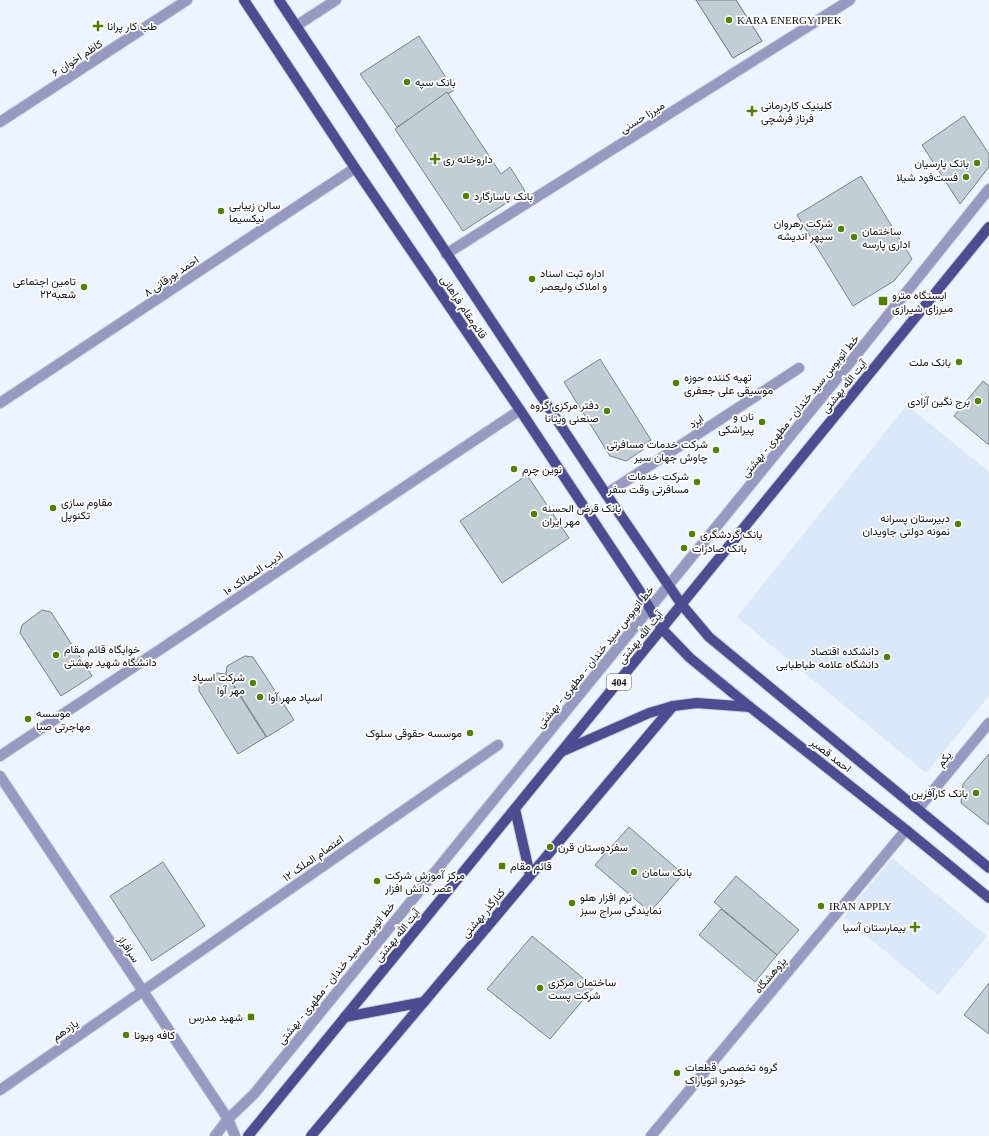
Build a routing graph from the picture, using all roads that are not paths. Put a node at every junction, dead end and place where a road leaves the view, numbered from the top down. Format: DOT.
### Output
graph roads {
  1 [pos="188,0"];
  2 [pos="244,0"];
  3 [pos="278,0"];
  4 [pos="336,0"];
  5 [pos="850,0"];
  6 [pos="296,26"];
  7 [pos="0,122"];
  8 [pos="355,168"];
  9 [pos="989,189"];
  10 [pos="989,227"];
  11 [pos="446,254"];
  12 [pos="800,368"];
  13 [pos="0,404"];
  14 [pos="520,410"];
  15 [pos="606,494"];
  16 [pos="668,586"];
  17 [pos="682,605"];
  18 [pos="649,608"];
  19 [pos="662,629"];
  20 [pos="673,706"];
  21 [pos="750,707"];
  22 [pos="989,723"];
  23 [pos="498,745"];
  24 [pos="562,751"];
  25 [pos="0,756"];
  26 [pos="0,776"];
  27 [pos="515,809"];
  28 [pos="918,809"];
  29 [pos="906,830"];
  30 [pos="989,868"];
  31 [pos="530,876"];
  32 [pos="989,898"];
  33 [pos="143,991"];
  34 [pos="424,1002"];
  35 [pos="345,1017"];
  36 [pos="0,1090"];
  37 [pos="228,1119"];
  38 [pos="215,1136"];
  39 [pos="235,1136"];
  40 [pos="248,1136"];
  41 [pos="311,1136"];
  42 [pos="651,1136"];
  1 -- 7 [label="street, کاظم اخوان ۶"];
  2 -- 8 [label="main road, قائم‌مقام فراهانی"];
  3 -- 6 [label="main road, قائم‌مقام فراهانی"];
  4 -- 6 [label="street"];
  5 -- 11 [label="street, میرزا حسنی"];
  6 -- 11 [label="main road, قائم‌مقام فراهانی"];
  8 -- 13 [label="street, احمد بورقانی ۸"];
  8 -- 14 [label="main road, قائم‌مقام فراهانی"];
  9 -- 16 [label="street, خط اتوبوس سید خندان - مطهری - بهشتی"];
  10 -- 17 [label="main road, آیت الله بهشتی / 404"];
  11 -- 15 [label="main road, قائم‌مقام فراهانی"];
  12 -- 15 [label="street, ایزد"];
  14 -- 18 [label="main road, قائم‌مقام فراهانی"];
  14 -- 25 [label="street, ادیب الممالک ۱۰"];
  15 -- 16 [label="main road, قائم‌مقام فراهانی"];
  16 -- 17 [label="main road, قائم‌مقام فراهانی"];
  16 -- 18 [label="street, خط اتوبوس سید خندان - مطهری - بهشتی"];
  17 -- 19 [label="main road, آیت الله بهشتی / 404"];
  17 -- 28 [label="main road, احمد قصیر"];
  18 -- 19 [label="main road, قائم‌مقام فراهانی"];
  18 -- 37 [label="street, خط اتوبوس سید خندان - مطهری - بهشتی"];
  19 -- 21 [label="main road, احمد قصیر"];
  19 -- 24 [label="main road, آیت الله بهشتی / 404"];
  20 -- 21 [label="main road"];
  20 -- 24 [label="main road"];
  20 -- 31 [label="main road, کنارگذر بهشتی"];
  21 -- 29 [label="main road, احمد قصیر"];
  22 -- 28 [label="street, یکم"];
  23 -- 33 [label="street, اعتصام الملک ۱۲"];
  24 -- 27 [label="main road, آیت الله بهشتی / 404"];
  26 -- 33 [label="street, سرافراز"];
  27 -- 31 [label="main road"];
  27 -- 35 [label="main road, آیت الله بهشتی / 404"];
  28 -- 30 [label="main road, احمد قصیر"];
  29 -- 32 [label="main road, احمد قصیر"];
  29 -- 42 [label="street, پژوهشگاه"];
  31 -- 34 [label="main road, کنارگذر بهشتی"];
  33 -- 36 [label="street, یازدهم"];
  33 -- 37 [label="street, سرافراز"];
  34 -- 35 [label="main road"];
  34 -- 41 [label="main road, کنارگذر بهشتی"];
  35 -- 40 [label="main road, آیت الله بهشتی / 404"];
  37 -- 38 [label="street, خط اتوبوس سید خندان - مطهری - بهشتی"];
  37 -- 39 [label="street, سرافراز"];
}
